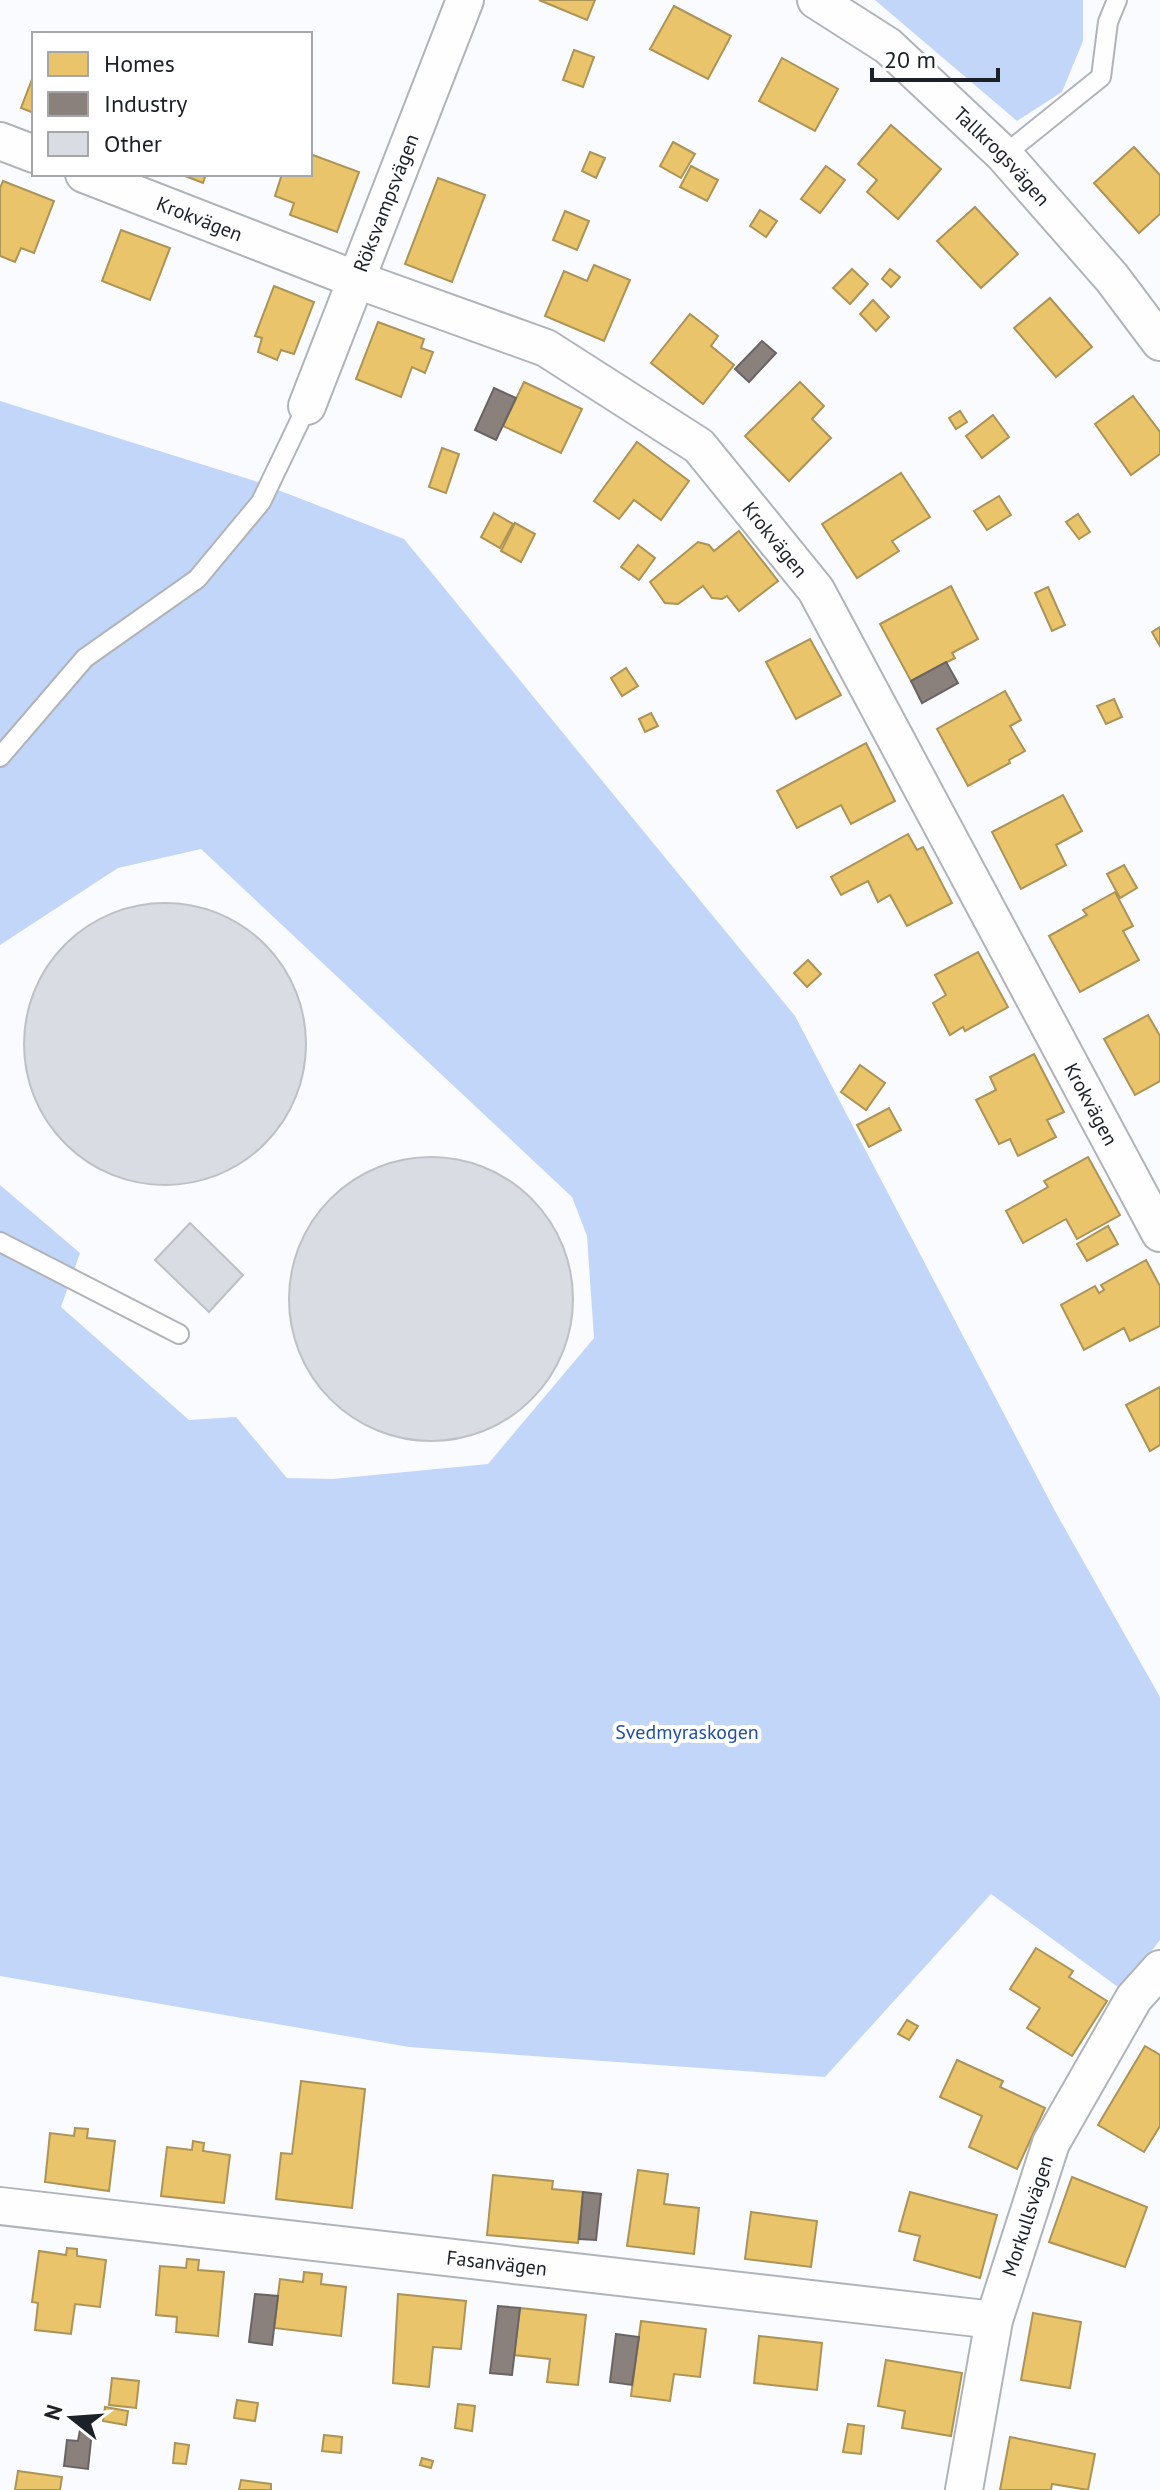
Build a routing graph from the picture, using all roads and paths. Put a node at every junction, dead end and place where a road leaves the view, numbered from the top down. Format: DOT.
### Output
graph roads {
  1 [pos="465,0"];
  2 [pos="1107,0"];
  3 [pos="1117,0"];
  4 [pos="821,1"];
  5 [pos="1108,22"];
  6 [pos="0,141"];
  7 [pos="32,153"];
  8 [pos="1004,155"];
  9 [pos="89,176"];
  10 [pos="357,280"];
  11 [pos="1160,342"];
  12 [pos="307,406"];
  13 [pos="0,757"];
  14 [pos="1160,1233"];
  15 [pos="0,1242"];
  16 [pos="179,1334"];
  17 [pos="1160,1969"];
  18 [pos="0,2206"];
  19 [pos="994,2320"];
  20 [pos="964,2490"];
  1 -- 10 [label="street, Röksvampsvägen"];
  2 -- 5 [label="lane"];
  3 -- 5 [label="lane"];
  4 -- 8 [label="street, Tallkrogsvägen"];
  5 -- 8 [label="lane"];
  6 -- 7 [label="street"];
  8 -- 11 [label="street, Tallkrogsvägen"];
  9 -- 10 [label="street, Krokvägen"];
  10 -- 12 [label="street, Röksvampsvägen"];
  10 -- 14 [label="street, Krokvägen"];
  12 -- 13 [label="lane"];
  15 -- 16 [label="lane"];
  17 -- 19 [label="street, Morkullsvägen"];
  18 -- 19 [label="street, Fasanvägen"];
  19 -- 20 [label="street, Morkullsvägen"];
}
